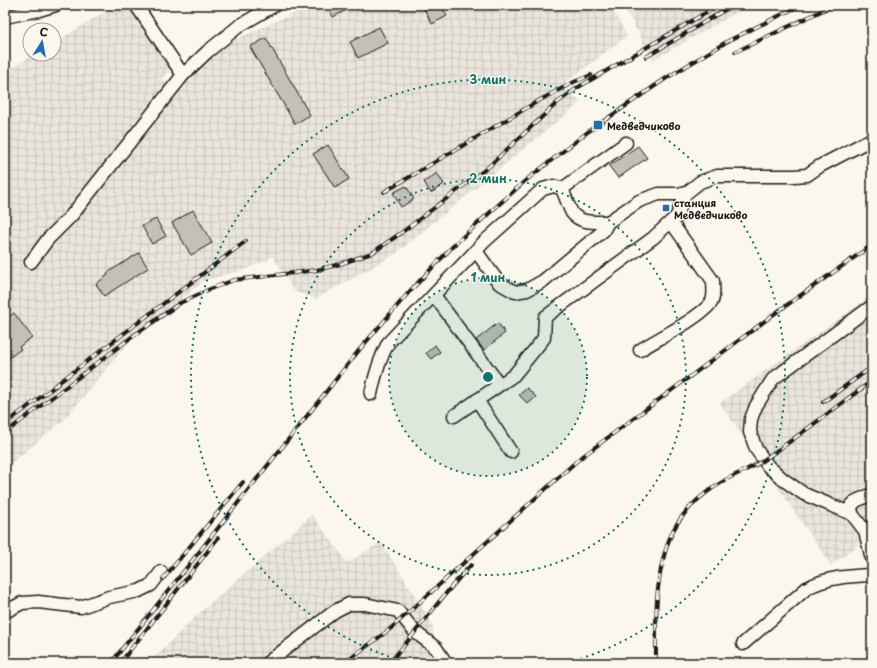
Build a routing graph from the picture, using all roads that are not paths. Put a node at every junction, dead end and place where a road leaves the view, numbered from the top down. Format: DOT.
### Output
graph roads {
  1 [pos="56,5"];
  2 [pos="136,5"];
  3 [pos="275,5"];
  4 [pos="5,17"];
  5 [pos="184,75"];
  6 [pos="872,139"];
  7 [pos="626,143"];
  8 [pos="562,189"];
  9 [pos="684,194"];
  10 [pos="608,222"];
  11 [pos="671,222"];
  12 [pos="476,251"];
  13 [pos="31,262"];
  14 [pos="434,295"];
  15 [pos="872,306"];
  16 [pos="640,350"];
  17 [pos="499,384"];
  18 [pos="371,394"];
  19 [pos="477,400"];
  20 [pos="454,416"];
  21 [pos="510,452"];
  22 [pos="872,494"];
  23 [pos="852,514"];
  24 [pos="872,559"];
  25 [pos="161,572"];
  26 [pos="872,575"];
  27 [pos="5,612"];
  28 [pos="743,644"];
  29 [pos="267,663"];
  30 [pos="446,663"];
  1 -- 4 [label="street"];
  2 -- 5 [label="street"];
  3 -- 5 [label="street"];
  5 -- 13 [label="street"];
  6 -- 9 [label="street"];
  7 -- 8 [label="street"];
  8 -- 10 [label="street"];
  8 -- 12 [label="street"];
  9 -- 10 [label="street"];
  9 -- 11 [label="street"];
  10 -- 12 [label="street"];
  11 -- 16 [label="street"];
  11 -- 17 [label="street"];
  12 -- 14 [label="street"];
  14 -- 17 [label="street"];
  14 -- 18 [label="street"];
  15 -- 23 [label="street"];
  17 -- 19 [label="street"];
  19 -- 20 [label="street"];
  19 -- 21 [label="street"];
  22 -- 23 [label="street"];
  23 -- 24 [label="street"];
  25 -- 27 [label="street"];
  26 -- 28 [label="street"];
  29 -- 30 [label="street"];
}
